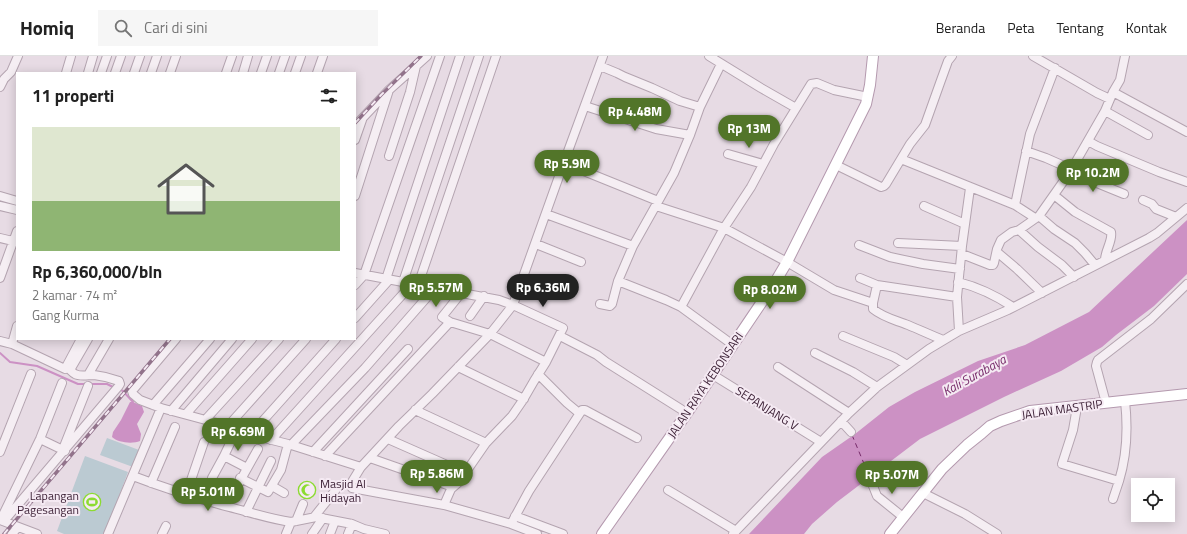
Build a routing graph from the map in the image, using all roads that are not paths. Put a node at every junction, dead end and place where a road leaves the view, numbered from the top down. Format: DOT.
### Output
graph roads {
  1 [pos="18,56"];
  2 [pos="72,56"];
  3 [pos="93,56"];
  4 [pos="107,56"];
  5 [pos="121,56"];
  6 [pos="140,56"];
  7 [pos="157,56"];
  8 [pos="176,56"];
  9 [pos="232,56"];
  10 [pos="248,56"];
  11 [pos="267,56"];
  12 [pos="284,56"];
  13 [pos="301,56"];
  14 [pos="323,56"];
  15 [pos="427,56"];
  16 [pos="440,56"];
  17 [pos="460,56"];
  18 [pos="479,56"];
  19 [pos="496,56"];
  20 [pos="603,56"];
  21 [pos="709,56"];
  22 [pos="873,56"];
  23 [pos="952,56"];
  24 [pos="1033,56"];
  25 [pos="1125,56"];
  26 [pos="721,64"];
  27 [pos="416,66"];
  28 [pos="600,66"];
  29 [pos="1055,68"];
  30 [pos="66,72"];
  31 [pos="88,72"];
  32 [pos="101,72"];
  33 [pos="115,72"];
  34 [pos="134,72"];
  35 [pos="151,72"];
  36 [pos="170,72"];
  37 [pos="226,72"];
  38 [pos="243,72"];
  39 [pos="261,72"];
  40 [pos="278,72"];
  41 [pos="295,72"];
  42 [pos="317,72"];
  43 [pos="0,87"];
  44 [pos="389,90"];
  45 [pos="1111,95"];
  46 [pos="868,97"];
  47 [pos="585,106"];
  48 [pos="700,107"];
  49 [pos="796,108"];
  50 [pos="1105,111"];
  51 [pos="363,117"];
  52 [pos="356,125"];
  53 [pos="1187,132"];
  54 [pos="690,135"];
  55 [pos="1148,135"];
  56 [pos="356,137"];
  57 [pos="1088,141"];
  58 [pos="1026,151"];
  59 [pos="728,154"];
  60 [pos="389,156"];
  61 [pos="901,160"];
  62 [pos="564,163"];
  63 [pos="763,164"];
  64 [pos="836,165"];
  65 [pos="1071,171"];
  66 [pos="1187,182"];
  67 [pos="970,188"];
  68 [pos="356,193"];
  69 [pos="1124,194"];
  70 [pos="1054,195"];
  71 [pos="0,196"];
  72 [pos="1143,200"];
  73 [pos="16,201"];
  74 [pos="657,203"];
  75 [pos="1015,205"];
  76 [pos="0,206"];
  77 [pos="924,206"];
  78 [pos="1187,208"];
  79 [pos="16,210"];
  80 [pos="546,214"];
  81 [pos="1037,217"];
  82 [pos="1176,217"];
  83 [pos="965,224"];
  84 [pos="724,228"];
  85 [pos="1020,230"];
  86 [pos="0,238"];
  87 [pos="15,242"];
  88 [pos="898,243"];
  89 [pos="536,244"];
  90 [pos="859,245"];
  91 [pos="633,246"];
  92 [pos="962,250"];
  93 [pos="997,252"];
  94 [pos="1105,260"];
  95 [pos="581,262"];
  96 [pos="788,262"];
  97 [pos="1094,265"];
  98 [pos="960,269"];
  99 [pos="356,273"];
  100 [pos="364,275"];
  101 [pos="1074,277"];
  102 [pos="0,278"];
  103 [pos="860,278"];
  104 [pos="387,279"];
  105 [pos="618,281"];
  106 [pos="403,282"];
  107 [pos="958,282"];
  108 [pos="356,284"];
  109 [pos="415,284"];
  110 [pos="1187,284"];
  111 [pos="877,285"];
  112 [pos="435,288"];
  113 [pos="462,292"];
  114 [pos="1042,293"];
  115 [pos="484,296"];
  116 [pos="956,297"];
  117 [pos="873,303"];
  118 [pos="600,304"];
  119 [pos="514,305"];
  120 [pos="681,307"];
  121 [pos="1013,307"];
  122 [pos="470,316"];
  123 [pos="356,317"];
  124 [pos="450,322"];
  125 [pos="16,330"];
  126 [pos="959,330"];
  127 [pos="490,334"];
  128 [pos="560,336"];
  129 [pos="843,336"];
  130 [pos="0,340"];
  131 [pos="81,340"];
  132 [pos="87,340"];
  133 [pos="109,340"];
  134 [pos="175,340"];
  135 [pos="209,340"];
  136 [pos="231,340"];
  137 [pos="251,340"];
  138 [pos="278,340"];
  139 [pos="305,340"];
  140 [pos="335,340"];
  141 [pos="943,340"];
  142 [pos="12,344"];
  143 [pos="733,345"];
  144 [pos="408,349"];
  145 [pos="815,353"];
  146 [pos="546,362"];
  147 [pos="907,365"];
  148 [pos="458,367"];
  149 [pos="778,367"];
  150 [pos="68,369"];
  151 [pos="31,374"];
  152 [pos="538,374"];
  153 [pos="88,375"];
  154 [pos="713,375"];
  155 [pos="62,383"];
  156 [pos="88,386"];
  157 [pos="877,387"];
  158 [pos="1187,394"];
  159 [pos="524,399"];
  160 [pos="1126,401"];
  161 [pos="1106,403"];
  162 [pos="157,406"];
  163 [pos="1076,407"];
  164 [pos="415,410"];
  165 [pos="171,411"];
  166 [pos="579,413"];
  167 [pos="687,413"];
  168 [pos="849,413"];
  169 [pos="186,414"];
  170 [pos="206,419"];
  171 [pos="841,421"];
  172 [pos="228,426"];
  173 [pos="175,427"];
  174 [pos="852,432"];
  175 [pos="251,434"];
  176 [pos="234,435"];
  177 [pos="637,438"];
  178 [pos="40,439"];
  179 [pos="388,439"];
  180 [pos="271,440"];
  181 [pos="204,442"];
  182 [pos="821,442"];
  183 [pos="486,443"];
  184 [pos="289,446"];
  185 [pos="258,449"];
  186 [pos="64,450"];
  187 [pos="0,452"];
  188 [pos="313,452"];
  189 [pos="224,456"];
  190 [pos="325,456"];
  191 [pos="370,458"];
  192 [pos="271,461"];
  193 [pos="361,467"];
  194 [pos="247,468"];
  195 [pos="465,473"];
  196 [pos="132,476"];
  197 [pos="212,478"];
  198 [pos="240,478"];
  199 [pos="871,481"];
  200 [pos="1119,481"];
  201 [pos="151,483"];
  202 [pos="347,485"];
  203 [pos="272,486"];
  204 [pos="453,486"];
  205 [pos="258,487"];
  206 [pos="668,490"];
  207 [pos="284,493"];
  208 [pos="923,493"];
  209 [pos="187,495"];
  210 [pos="1113,499"];
  211 [pos="303,504"];
  212 [pos="444,505"];
  213 [pos="226,506"];
  214 [pos="246,512"];
  215 [pos="516,516"];
  216 [pos="319,517"];
  217 [pos="903,517"];
  218 [pos="1,520"];
  219 [pos="335,520"];
  220 [pos="293,522"];
  221 [pos="352,524"];
  222 [pos="511,524"];
  223 [pos="166,526"];
  224 [pos="18,527"];
  225 [pos="734,533"];
  226 [pos="12,534"];
  227 [pos="37,534"];
  228 [pos="108,534"];
  229 [pos="162,534"];
  230 [pos="286,534"];
  231 [pos="312,534"];
  232 [pos="330,534"];
  233 [pos="348,534"];
  234 [pos="382,534"];
  235 [pos="537,534"];
  236 [pos="563,534"];
  237 [pos="602,534"];
  238 [pos="890,534"];
  239 [pos="997,534"];
  1 -- 43 [label="street"];
  2 -- 30 [label="street"];
  3 -- 31 [label="street"];
  4 -- 32 [label="street"];
  5 -- 33 [label="street"];
  6 -- 34 [label="street"];
  7 -- 35 [label="street"];
  8 -- 36 [label="street"];
  9 -- 37 [label="street"];
  10 -- 38 [label="street"];
  11 -- 39 [label="street"];
  12 -- 40 [label="street"];
  13 -- 41 [label="street"];
  14 -- 42 [label="street"];
  15 -- 27 [label="street"];
  16 -- 100 [label="street"];
  17 -- 104 [label="street"];
  18 -- 106 [label="street"];
  19 -- 109 [label="street"];
  20 -- 28 [label="street"];
  21 -- 26 [label="street"];
  22 -- 46 [label="main road, JALAN RAYA KEBONSARI"];
  23 -- 61 [label="street"];
  24 -- 29 [label="street"];
  25 -- 45 [label="street"];
  26 -- 48 [label="street"];
  26 -- 49 [label="street"];
  27 -- 44 [label="street"];
  27 -- 60 [label="street"];
  28 -- 47 [label="street"];
  28 -- 48 [label="street"];
  29 -- 45 [label="street"];
  29 -- 58 [label="street"];
  44 -- 51 [label="street"];
  44 -- 68 [label="street"];
  45 -- 50 [label="street"];
  45 -- 53 [label="street"];
  46 -- 49 [label="street"];
  46 -- 64 [label="main road, JALAN RAYA KEBONSARI"];
  47 -- 54 [label="street"];
  47 -- 62 [label="street"];
  48 -- 54 [label="street"];
  49 -- 63 [label="street"];
  50 -- 55 [label="street"];
  50 -- 57 [label="street"];
  51 -- 52 [label="street"];
  51 -- 56 [label="street"];
  54 -- 74 [label="street"];
  57 -- 65 [label="street"];
  57 -- 66 [label="street"];
  58 -- 65 [label="street"];
  58 -- 75 [label="street"];
  59 -- 63 [label="street"];
  61 -- 64 [label="street"];
  61 -- 67 [label="street"];
  62 -- 74 [label="street"];
  62 -- 80 [label="street"];
  63 -- 84 [label="street"];
  64 -- 96 [label="main road, JALAN RAYA KEBONSARI"];
  65 -- 69 [label="street"];
  65 -- 70 [label="street"];
  67 -- 75 [label="street"];
  67 -- 83 [label="street"];
  70 -- 81 [label="street"];
  70 -- 94 [label="street"];
  71 -- 73 [label="street"];
  72 -- 82 [label="street"];
  74 -- 84 [label="street"];
  74 -- 91 [label="street"];
  75 -- 81 [label="street"];
  76 -- 79 [label="street"];
  77 -- 83 [label="street"];
  78 -- 82 [label="street"];
  80 -- 89 [label="street"];
  80 -- 91 [label="street"];
  81 -- 85 [label="street"];
  81 -- 97 [label="street"];
  82 -- 94 [label="street"];
  83 -- 92 [label="street"];
  84 -- 96 [label="street"];
  84 -- 120 [label="street"];
  85 -- 93 [label="street"];
  85 -- 101 [label="street"];
  86 -- 87 [label="street"];
  87 -- 102 [label="street"];
  88 -- 92 [label="street"];
  89 -- 95 [label="street"];
  89 -- 119 [label="street"];
  90 -- 98 [label="street"];
  91 -- 105 [label="street"];
  92 -- 93 [label="street"];
  92 -- 98 [label="street"];
  93 -- 114 [label="street"];
  94 -- 97 [label="street"];
  96 -- 117 [label="street"];
  96 -- 143 [label="main road, JALAN RAYA KEBONSARI"];
  97 -- 101 [label="street"];
  98 -- 107 [label="street"];
  99 -- 100 [label="street"];
  100 -- 104 [label="street"];
  100 -- 108 [label="street"];
  101 -- 114 [label="street"];
  103 -- 111 [label="street"];
  104 -- 106 [label="street"];
  104 -- 123 [label="street"];
  105 -- 118 [label="street"];
  105 -- 120 [label="street"];
  106 -- 109 [label="street"];
  107 -- 116 [label="street"];
  107 -- 121 [label="street"];
  109 -- 112 [label="street"];
  109 -- 180 [label="street"];
  110 -- 161 [label="street"];
  111 -- 116 [label="street"];
  111 -- 117 [label="street"];
  112 -- 113 [label="street"];
  112 -- 184 [label="street"];
  113 -- 115 [label="street"];
  113 -- 124 [label="street"];
  114 -- 121 [label="street"];
  115 -- 119 [label="street"];
  115 -- 122 [label="street"];
  116 -- 126 [label="street"];
  117 -- 141 [label="street"];
  119 -- 127 [label="street"];
  119 -- 128 [label="street"];
  120 -- 143 [label="street"];
  121 -- 126 [label="street"];
  124 -- 127 [label="street"];
  124 -- 190 [label="street"];
  125 -- 142 [label="street"];
  126 -- 141 [label="street"];
  127 -- 146 [label="street"];
  127 -- 148 [label="street"];
  128 -- 146 [label="street"];
  128 -- 167 [label="street"];
  129 -- 147 [label="street"];
  130 -- 142 [label="street"];
  131 -- 150 [label="street"];
  132 -- 150 [label="street"];
  133 -- 153 [label="street"];
  134 -- 162 [label="street"];
  135 -- 162 [label="street"];
  136 -- 165 [label="street"];
  137 -- 169 [label="street"];
  138 -- 170 [label="street"];
  139 -- 172 [label="street"];
  140 -- 175 [label="street"];
  141 -- 147 [label="street"];
  142 -- 150 [label="street"];
  143 -- 154 [label="main road, JALAN RAYA KEBONSARI"];
  144 -- 188 [label="street"];
  145 -- 157 [label="street"];
  146 -- 152 [label="street"];
  147 -- 157 [label="street"];
  148 -- 159 [label="street"];
  148 -- 164 [label="street"];
  149 -- 168 [label="street"];
  150 -- 153 [label="street"];
  151 -- 187 [label="street"];
  152 -- 159 [label="street"];
  152 -- 166 [label="street"];
  153 -- 186 [label="street"];
  154 -- 167 [label="main road, JALAN RAYA KEBONSARI"];
  154 -- 182 [label="street, SEPANJANG V"];
  155 -- 178 [label="street"];
  156 -- 186 [label="street"];
  157 -- 168 [label="street"];
  158 -- 160 [label="main road, JALAN MASTRIP"];
  159 -- 183 [label="street"];
  160 -- 161 [label="main road, JALAN MASTRIP"];
  160 -- 200 [label="street"];
  161 -- 163 [label="main road, JALAN MASTRIP"];
  162 -- 165 [label="street"];
  162 -- 196 [label="street"];
  163 -- 200 [label="street"];
  163 -- 208 [label="main road, JALAN MASTRIP"];
  164 -- 179 [label="street"];
  164 -- 183 [label="street"];
  165 -- 169 [label="street"];
  166 -- 177 [label="street"];
  166 -- 215 [label="street"];
  167 -- 237 [label="main road, JALAN RAYA KEBONSARI"];
  168 -- 171 [label="street"];
  169 -- 170 [label="street"];
  170 -- 172 [label="street"];
  171 -- 174 [label="street"];
  171 -- 182 [label="street"];
  172 -- 175 [label="street"];
  173 -- 201 [label="street"];
  175 -- 180 [label="street"];
  176 -- 189 [label="street"];
  178 -- 186 [label="street"];
  178 -- 218 [label="street"];
  179 -- 191 [label="street"];
  179 -- 195 [label="street"];
  180 -- 184 [label="street"];
  181 -- 209 [label="street"];
  182 -- 225 [label="street"];
  183 -- 195 [label="street"];
  184 -- 188 [label="street"];
  184 -- 203 [label="street"];
  185 -- 194 [label="street"];
  186 -- 218 [label="street"];
  188 -- 190 [label="street"];
  189 -- 194 [label="street"];
  189 -- 197 [label="street"];
  190 -- 193 [label="street"];
  191 -- 193 [label="street"];
  191 -- 204 [label="street"];
  192 -- 205 [label="street"];
  193 -- 202 [label="street"];
  194 -- 198 [label="street"];
  195 -- 204 [label="street"];
  196 -- 201 [label="street"];
  196 -- 228 [label="street"];
  198 -- 205 [label="street"];
  198 -- 213 [label="street"];
  199 -- 217 [label="street"];
  200 -- 210 [label="street"];
  201 -- 209 [label="street"];
  202 -- 212 [label="street"];
  202 -- 216 [label="street"];
  203 -- 205 [label="street"];
  203 -- 207 [label="street"];
  204 -- 212 [label="street"];
  205 -- 214 [label="street"];
  206 -- 225 [label="street"];
  208 -- 217 [label="main road, JALAN MASTRIP"];
  208 -- 239 [label="street"];
  209 -- 213 [label="street"];
  211 -- 220 [label="street"];
  212 -- 222 [label="street"];
  213 -- 214 [label="street"];
  214 -- 220 [label="street"];
  215 -- 222 [label="street"];
  215 -- 236 [label="street"];
  216 -- 219 [label="street"];
  216 -- 220 [label="street"];
  216 -- 231 [label="street"];
  217 -- 238 [label="main road, JALAN MASTRIP"];
  218 -- 224 [label="street"];
  219 -- 221 [label="street"];
  219 -- 232 [label="street"];
  220 -- 230 [label="street"];
  221 -- 233 [label="street"];
  221 -- 234 [label="street"];
  222 -- 235 [label="street"];
  223 -- 229 [label="street"];
  224 -- 226 [label="street"];
  224 -- 227 [label="street"];
}
